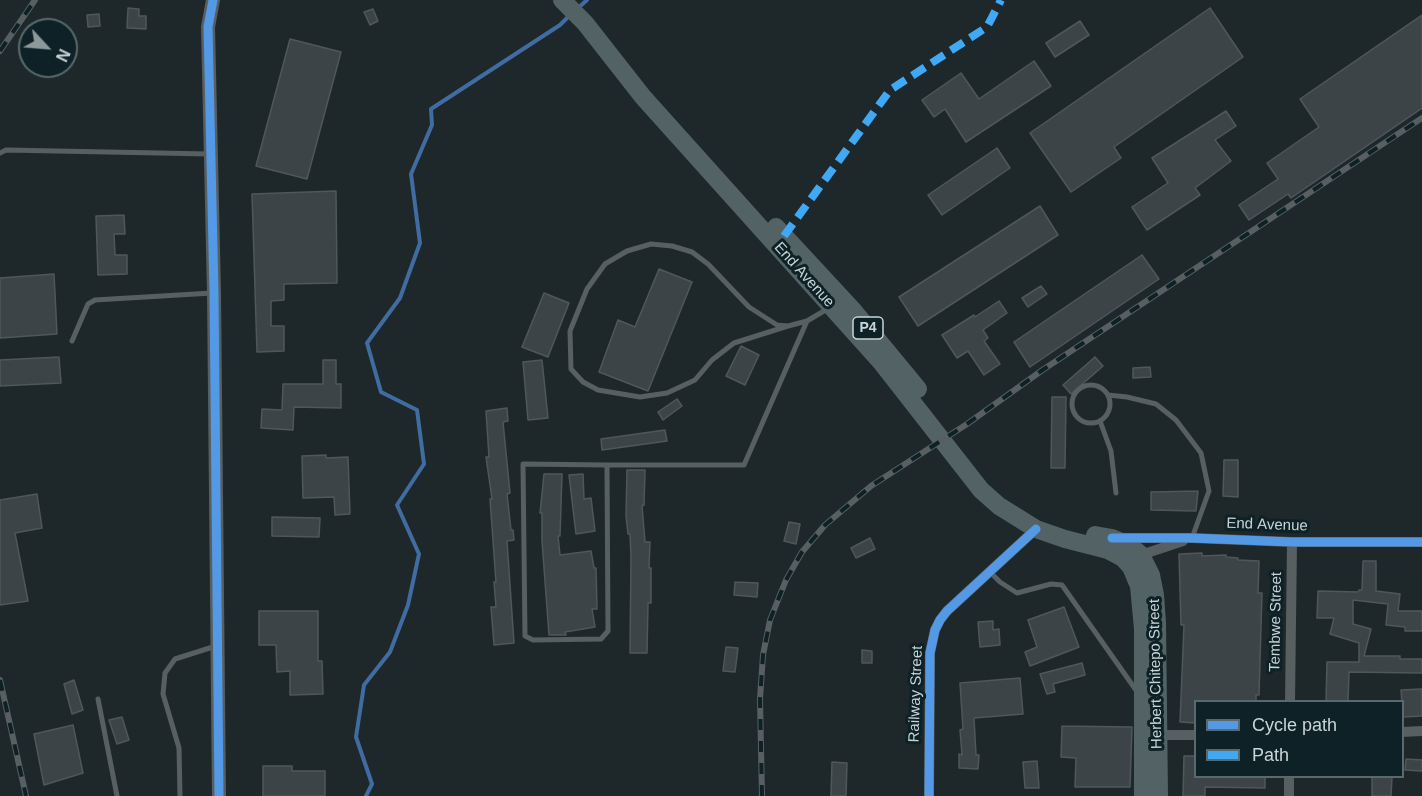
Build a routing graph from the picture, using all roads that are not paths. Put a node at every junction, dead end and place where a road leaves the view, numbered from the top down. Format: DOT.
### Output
graph roads {
  1 [pos="213,0"];
  2 [pos="562,0"];
  3 [pos="615,60"];
  4 [pos="0,153"];
  5 [pos="211,154"];
  6 [pos="214,293"];
  7 [pos="832,306"];
  8 [pos="807,321"];
  9 [pos="788,326"];
  10 [pos="72,341"];
  11 [pos="1108,395"];
  12 [pos="1100,421"];
  13 [pos="607,465"];
  14 [pos="1116,493"];
  15 [pos="1036,529"];
  16 [pos="1112,538"];
  17 [pos="1192,538"];
  18 [pos="1292,542"];
  19 [pos="1422,542"];
  20 [pos="1136,561"];
  21 [pos="989,570"];
  22 [pos="217,646"];
  23 [pos="1142,698"];
  24 [pos="98,699"];
  25 [pos="1290,700"];
  26 [pos="1422,731"];
  27 [pos="1404,732"];
  28 [pos="1158,735"];
  29 [pos="1194,735"];
  30 [pos="1289,778"];
  31 [pos="117,796"];
  32 [pos="180,796"];
  33 [pos="219,796"];
  34 [pos="929,796"];
  35 [pos="1143,796"];
  36 [pos="1159,796"];
  37 [pos="1289,796"];
  1 -- 5 [label="street"];
  2 -- 3 [label="highway, End Avenue / P4"];
  3 -- 7 [label="highway, End Avenue / P4"];
  3 -- 16 [label="highway, End Avenue / P4"];
  4 -- 5 [label="lane"];
  5 -- 6 [label="street"];
  6 -- 10 [label="lane"];
  6 -- 22 [label="street"];
  7 -- 8 [label="lane"];
  7 -- 15 [label="highway, End Avenue / P4"];
  8 -- 9 [label="lane"];
  8 -- 13 [label="lane"];
  9 -- 9 [label="lane"];
  11 -- 12 [label="lane"];
  11 -- 12 [label="lane"];
  11 -- 17 [label="lane"];
  12 -- 14 [label="lane"];
  13 -- 13 [label="lane"];
  15 -- 20 [label="highway, End Avenue / P4"];
  15 -- 21 [label="street, Railway Street"];
  16 -- 17 [label="street, End Avenue"];
  16 -- 20 [label="highway, End Avenue / P4"];
  17 -- 18 [label="street, End Avenue"];
  17 -- 20 [label="street, End Avenue"];
  18 -- 19 [label="street, End Avenue"];
  18 -- 25 [label="street, Tembwe Street"];
  20 -- 23 [label="highway, Herbert Chitepo Street"];
  20 -- 28 [label="highway, Herbert Chitepo Street"];
  21 -- 23 [label="lane"];
  21 -- 34 [label="street, Railway Street"];
  22 -- 32 [label="lane"];
  22 -- 33 [label="street"];
  23 -- 35 [label="highway, Herbert Chitepo Street"];
  24 -- 31 [label="lane"];
  26 -- 27 [label="street"];
  28 -- 29 [label="street"];
  28 -- 36 [label="highway, Herbert Chitepo Street"];
  30 -- 37 [label="street"];
}
